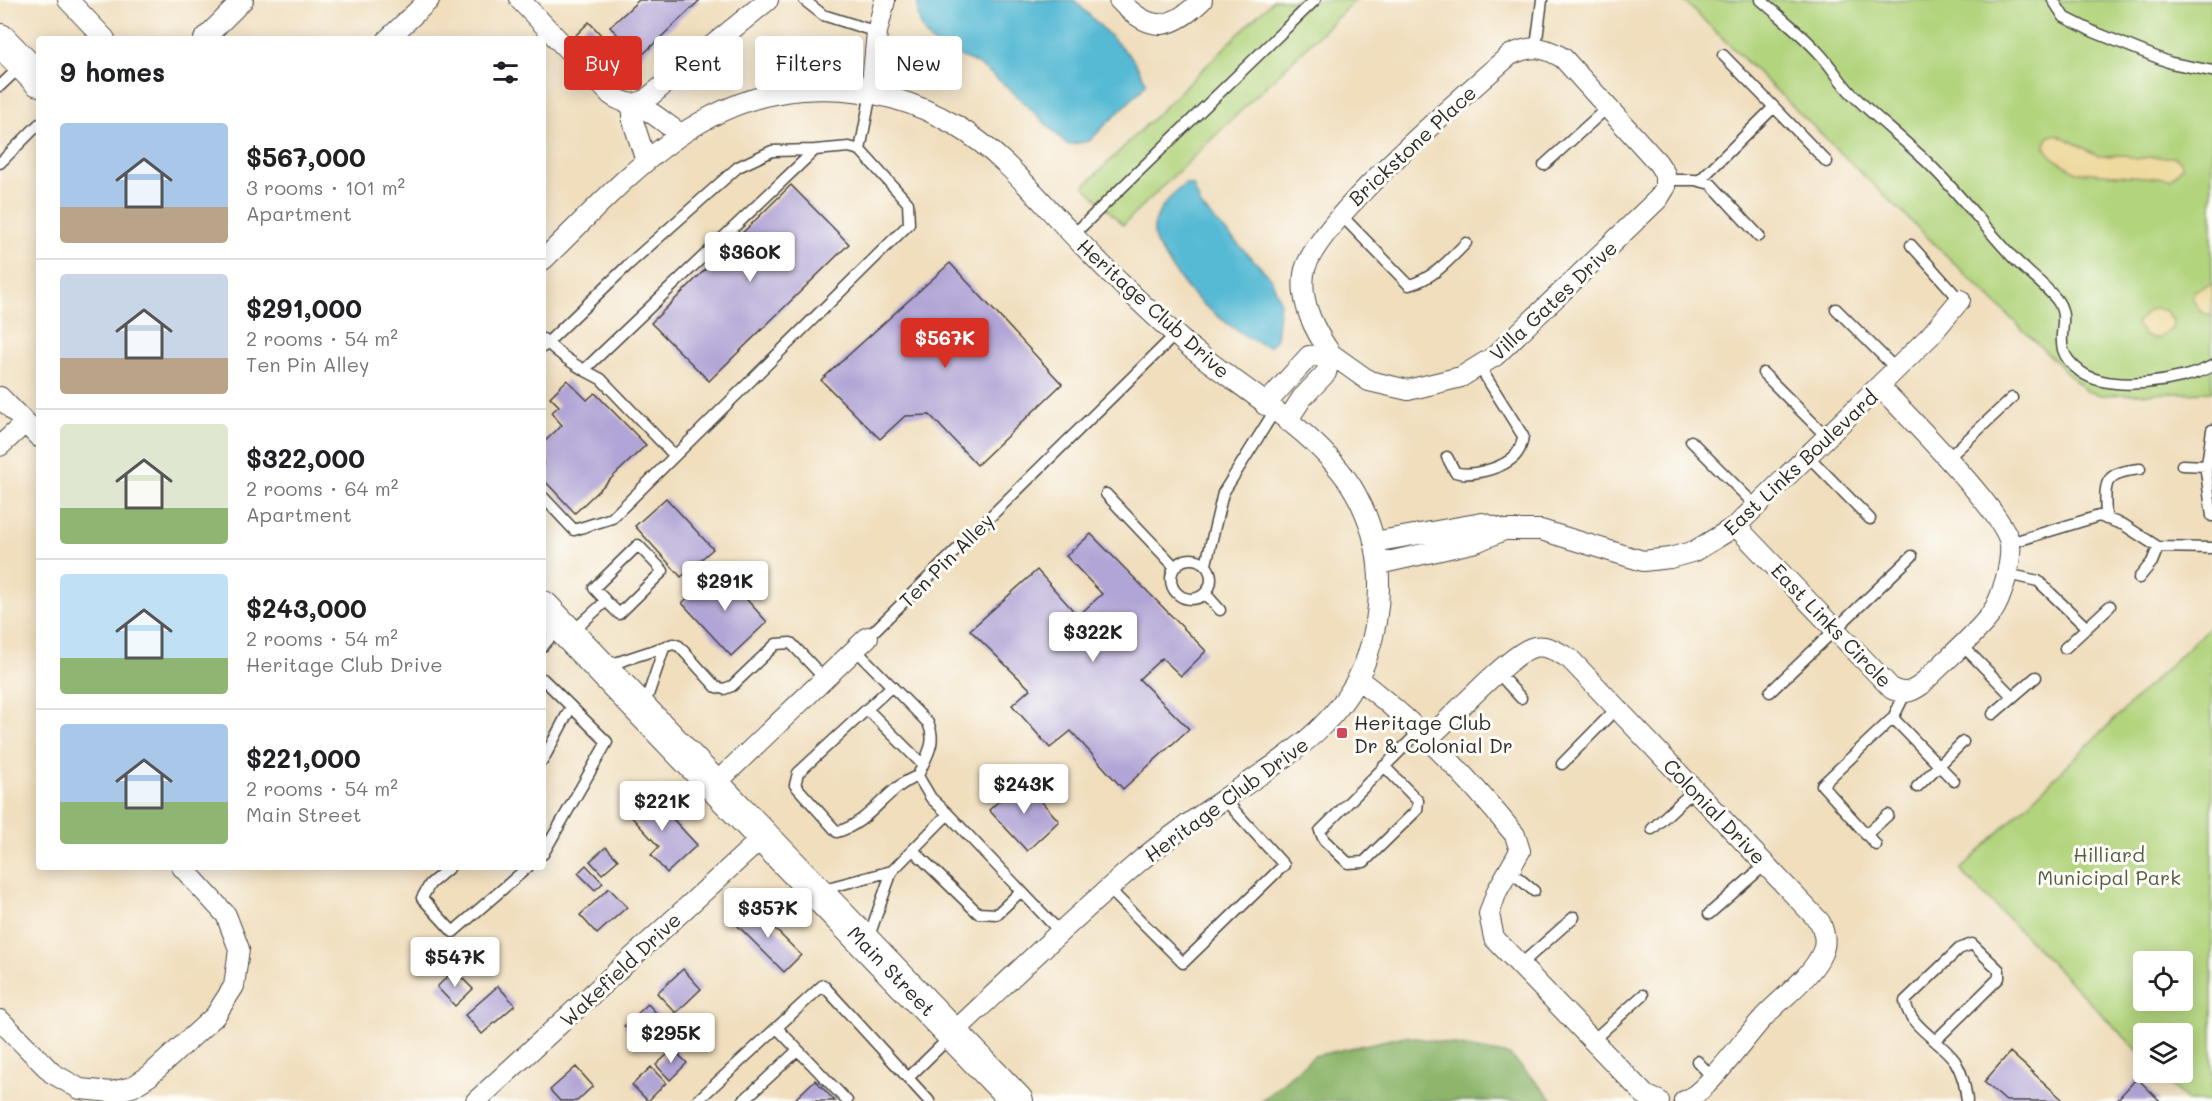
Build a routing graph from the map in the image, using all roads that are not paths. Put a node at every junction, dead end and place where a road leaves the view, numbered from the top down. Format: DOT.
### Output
graph roads {
  1 [pos="68,0"];
  2 [pos="429,0"];
  3 [pos="520,0"];
  4 [pos="768,0"];
  5 [pos="804,0"];
  6 [pos="885,0"];
  7 [pos="1119,0"];
  8 [pos="1202,0"];
  9 [pos="1315,0"];
  10 [pos="1542,0"];
  11 [pos="1761,0"];
  12 [pos="2053,0"];
  13 [pos="235,3"];
  14 [pos="877,32"];
  15 [pos="102,36"];
  16 [pos="207,36"];
  17 [pos="394,36"];
  18 [pos="0,40"];
  19 [pos="1536,47"];
  20 [pos="1723,55"];
  21 [pos="2212,71"];
  22 [pos="31,72"];
  23 [pos="0,86"];
  24 [pos="871,93"];
  25 [pos="633,104"];
  26 [pos="1608,107"];
  27 [pos="1774,107"];
  28 [pos="36,126"];
  29 [pos="680,134"];
  30 [pos="815,150"];
  31 [pos="861,150"];
  32 [pos="646,162"];
  33 [pos="1827,162"];
  34 [pos="0,163"];
  35 [pos="1544,165"];
  36 [pos="1665,180"];
  37 [pos="1700,180"];
  38 [pos="1340,214"];
  39 [pos="1073,235"];
  40 [pos="1759,236"];
  41 [pos="1466,243"];
  42 [pos="1911,245"];
  43 [pos="546,257"];
  44 [pos="1960,300"];
  45 [pos="1836,309"];
  46 [pos="1176,334"];
  47 [pos="546,341"];
  48 [pos="546,345"];
  49 [pos="1331,354"];
  50 [pos="1479,366"];
  51 [pos="2212,366"];
  52 [pos="584,370"];
  53 [pos="1897,370"];
  54 [pos="1763,373"];
  55 [pos="1880,387"];
  56 [pos="0,397"];
  57 [pos="2012,398"];
  58 [pos="1275,413"];
  59 [pos="25,423"];
  60 [pos="2212,430"];
  61 [pos="36,434"];
  62 [pos="1827,437"];
  63 [pos="1691,441"];
  64 [pos="0,446"];
  65 [pos="674,455"];
  66 [pos="1807,455"];
  67 [pos="1448,457"];
  68 [pos="1947,459"];
  69 [pos="2182,465"];
  70 [pos="2206,466"];
  71 [pos="2140,469"];
  72 [pos="1106,494"];
  73 [pos="546,500"];
  74 [pos="1755,505"];
  75 [pos="2212,516"];
  76 [pos="1870,519"];
  77 [pos="2106,519"];
  78 [pos="1736,526"];
  79 [pos="1503,530"];
  80 [pos="1374,542"];
  81 [pos="2010,543"];
  82 [pos="2157,547"];
  83 [pos="2212,548"];
  84 [pos="1912,556"];
  85 [pos="1206,564"];
  86 [pos="1379,564"];
  87 [pos="1175,567"];
  88 [pos="2007,574"];
  89 [pos="2139,578"];
  90 [pos="1205,593"];
  91 [pos="606,601"];
  92 [pos="2110,606"];
  93 [pos="1220,610"];
  94 [pos="554,628"];
  95 [pos="1835,628"];
  96 [pos="2087,628"];
  97 [pos="861,643"];
  98 [pos="1962,644"];
  99 [pos="664,648"];
  100 [pos="2065,648"];
  101 [pos="602,668"];
  102 [pos="1498,673"];
  103 [pos="2036,677"];
  104 [pos="824,678"];
  105 [pos="1358,678"];
  106 [pos="546,682"];
  107 [pos="892,686"];
  108 [pos="1770,692"];
  109 [pos="1906,692"];
  110 [pos="2013,697"];
  111 [pos="1521,698"];
  112 [pos="571,707"];
  113 [pos="1617,708"];
  114 [pos="867,709"];
  115 [pos="643,711"];
  116 [pos="1993,714"];
  117 [pos="1893,718"];
  118 [pos="1424,735"];
  119 [pos="1963,742"];
  120 [pos="546,754"];
  121 [pos="1563,764"];
  122 [pos="923,765"];
  123 [pos="1938,765"];
  124 [pos="1384,766"];
  125 [pos="918,776"];
  126 [pos="1954,782"];
  127 [pos="714,785"];
  128 [pos="1917,787"];
  129 [pos="1695,790"];
  130 [pos="1224,799"];
  131 [pos="948,814"];
  132 [pos="1888,815"];
  133 [pos="1652,829"];
  134 [pos="1866,835"];
  135 [pos="763,837"];
  136 [pos="1876,845"];
  137 [pos="546,849"];
  138 [pos="913,850"];
  139 [pos="1766,864"];
  140 [pos="185,870"];
  141 [pos="446,870"];
  142 [pos="525,870"];
  143 [pos="1509,870"];
  144 [pos="892,871"];
  145 [pos="1109,889"];
  146 [pos="815,891"];
  147 [pos="1021,891"];
  148 [pos="1534,891"];
  149 [pos="1709,914"];
  150 [pos="1574,917"];
  151 [pos="1060,932"];
  152 [pos="866,944"];
  153 [pos="1520,965"];
  154 [pos="1643,995"];
  155 [pos="0,1020"];
  156 [pos="777,1028"];
  157 [pos="952,1034"];
  158 [pos="1592,1041"];
  159 [pos="1935,1041"];
  160 [pos="798,1050"];
  161 [pos="1696,1061"];
  162 [pos="1712,1077"];
  163 [pos="908,1078"];
  164 [pos="476,1101"];
  165 [pos="697,1101"];
  166 [pos="743,1101"];
  167 [pos="848,1101"];
  168 [pos="929,1101"];
  169 [pos="1017,1101"];
  170 [pos="1659,1101"];
  171 [pos="1684,1101"];
  172 [pos="1967,1101"];
  1 -- 15 [label="street"];
  2 -- 17 [label="street"];
  3 -- 25 [label="street"];
  4 -- 25 [label="street"];
  5 -- 14 [label="lane"];
  6 -- 14 [label="street"];
  7 -- 8 [label="street"];
  9 -- 39 [label="lane, Heritage Club Drive"];
  10 -- 19 [label="lane"];
  11 -- 51 [label="lane"];
  12 -- 21 [label="lane"];
  13 -- 16 [label="street"];
  14 -- 24 [label="street"];
  18 -- 22 [label="main road"];
  19 -- 26 [label="street"];
  19 -- 38 [label="street, Brickstone Place"];
  20 -- 27 [label="lane"];
  22 -- 23 [label="lane"];
  24 -- 29 [label="street, Heritage Club Drive"];
  24 -- 31 [label="lane"];
  24 -- 39 [label="street, Heritage Club Drive"];
  25 -- 29 [label="street"];
  25 -- 32 [label="street"];
  26 -- 35 [label="lane"];
  26 -- 36 [label="street"];
  27 -- 33 [label="lane"];
  27 -- 37 [label="lane"];
  28 -- 34 [label="lane"];
  29 -- 32 [label="street, Heritage Club Drive"];
  30 -- 31 [label="lane"];
  30 -- 47 [label="lane"];
  30 -- 52 [label="lane"];
  31 -- 65 [label="lane"];
  32 -- 43 [label="street, Heritage Club Drive"];
  36 -- 37 [label="lane"];
  36 -- 50 [label="street, Villa Gates Drive"];
  37 -- 40 [label="lane"];
  38 -- 41 [label="lane"];
  38 -- 49 [label="street, Brickstone Place"];
  39 -- 46 [label="street, Heritage Club Drive"];
  42 -- 44 [label="lane"];
  44 -- 53 [label="street, East Links Boulevard"];
  45 -- 53 [label="lane"];
  46 -- 58 [label="street, Heritage Club Drive"];
  46 -- 97 [label="lane, Ten Pin Alley"];
  48 -- 52 [label="lane"];
  49 -- 50 [label="street, Villa Gates Drive"];
  49 -- 58 [label="street"];
  49 -- 58 [label="street"];
  50 -- 67 [label="lane"];
  52 -- 65 [label="lane"];
  53 -- 55 [label="street, East Links Boulevard"];
  54 -- 62 [label="lane"];
  55 -- 62 [label="street, East Links Boulevard"];
  55 -- 68 [label="street"];
  56 -- 59 [label="street"];
  57 -- 68 [label="lane"];
  58 -- 80 [label="street, Heritage Club Drive"];
  58 -- 85 [label="lane"];
  59 -- 61 [label="street"];
  59 -- 64 [label="street"];
  60 -- 70 [label="lane"];
  62 -- 66 [label="street, East Links Boulevard"];
  63 -- 74 [label="lane"];
  65 -- 73 [label="lane"];
  66 -- 74 [label="street, East Links Boulevard"];
  66 -- 76 [label="lane"];
  68 -- 81 [label="street"];
  69 -- 70 [label="lane"];
  70 -- 75 [label="lane"];
  71 -- 77 [label="lane"];
  72 -- 87 [label="lane"];
  74 -- 78 [label="street, East Links Boulevard"];
  77 -- 81 [label="lane"];
  77 -- 82 [label="lane"];
  78 -- 79 [label="street, East Links Boulevard"];
  78 -- 95 [label="street, East Links Circle"];
  79 -- 80 [label="street, East Links Boulevard"];
  79 -- 86 [label="street, East Links Boulevard"];
  80 -- 86 [label="street, Heritage Club Drive"];
  81 -- 88 [label="street, East Links Circle"];
  82 -- 83 [label="lane"];
  82 -- 89 [label="lane"];
  84 -- 95 [label="lane"];
  85 -- 87 [label="lane"];
  85 -- 90 [label="lane"];
  86 -- 105 [label="street, Heritage Club Drive"];
  87 -- 90 [label="lane"];
  88 -- 96 [label="lane"];
  88 -- 98 [label="street, East Links Circle"];
  90 -- 93 [label="lane"];
  91 -- 91 [label="lane"];
  91 -- 94 [label="lane"];
  92 -- 96 [label="lane"];
  94 -- 101 [label="main road, Main Street"];
  95 -- 108 [label="lane"];
  95 -- 109 [label="street, East Links Circle"];
  96 -- 100 [label="lane"];
  97 -- 104 [label="street, Ten Pin Alley"];
  97 -- 107 [label="lane"];
  98 -- 109 [label="street, East Links Circle"];
  98 -- 110 [label="lane"];
  99 -- 101 [label="lane"];
  99 -- 104 [label="lane"];
  99 -- 115 [label="lane"];
  101 -- 115 [label="main road, Main Street"];
  102 -- 111 [label="lane"];
  102 -- 113 [label="street, Colonial Drive"];
  102 -- 118 [label="street, Colonial Drive"];
  103 -- 110 [label="lane"];
  104 -- 127 [label="street, Ten Pin Alley"];
  105 -- 118 [label="street"];
  105 -- 130 [label="street, Heritage Club Drive"];
  106 -- 112 [label="lane"];
  107 -- 114 [label="lane"];
  107 -- 122 [label="lane"];
  109 -- 117 [label="lane"];
  110 -- 116 [label="lane"];
  112 -- 120 [label="lane"];
  112 -- 137 [label="lane"];
  113 -- 121 [label="lane"];
  113 -- 129 [label="street, Colonial Drive"];
  114 -- 122 [label="lane"];
  114 -- 125 [label="lane"];
  115 -- 127 [label="main road, Main Street"];
  117 -- 123 [label="lane"];
  117 -- 134 [label="lane"];
  118 -- 124 [label="lane"];
  118 -- 143 [label="street"];
  119 -- 123 [label="lane"];
  122 -- 125 [label="lane"];
  123 -- 126 [label="lane"];
  123 -- 128 [label="lane"];
  124 -- 124 [label="lane"];
  125 -- 131 [label="lane"];
  127 -- 135 [label="main road, Main Street"];
  129 -- 133 [label="lane"];
  129 -- 139 [label="street, Colonial Drive"];
  130 -- 145 [label="street, Heritage Club Drive"];
  130 -- 145 [label="lane"];
  131 -- 138 [label="lane"];
  131 -- 147 [label="lane"];
  132 -- 134 [label="lane"];
  134 -- 136 [label="lane"];
  135 -- 146 [label="main road, Main Street"];
  135 -- 164 [label="street, Wakefield Drive"];
  138 -- 144 [label="lane"];
  138 -- 147 [label="lane"];
  139 -- 149 [label="lane"];
  139 -- 162 [label="street, Colonial Drive"];
  140 -- 155 [label="street"];
  141 -- 142 [label="lane"];
  143 -- 148 [label="lane"];
  143 -- 153 [label="street"];
  144 -- 146 [label="lane"];
  144 -- 152 [label="lane"];
  145 -- 151 [label="street, Heritage Club Drive"];
  146 -- 152 [label="main road, Main Street"];
  147 -- 151 [label="lane"];
  150 -- 153 [label="lane"];
  151 -- 157 [label="street, Heritage Club Drive"];
  152 -- 157 [label="main road, Main Street"];
  153 -- 158 [label="street"];
  154 -- 158 [label="lane"];
  156 -- 160 [label="lane"];
  156 -- 163 [label="lane"];
  156 -- 165 [label="lane"];
  157 -- 163 [label="lane"];
  157 -- 169 [label="main road, Main Street"];
  158 -- 170 [label="street"];
  159 -- 159 [label="lane"];
  159 -- 172 [label="lane"];
  160 -- 166 [label="lane"];
  160 -- 167 [label="lane"];
  161 -- 162 [label="lane"];
  162 -- 171 [label="street, Colonial Drive"];
  163 -- 168 [label="lane"];
}
